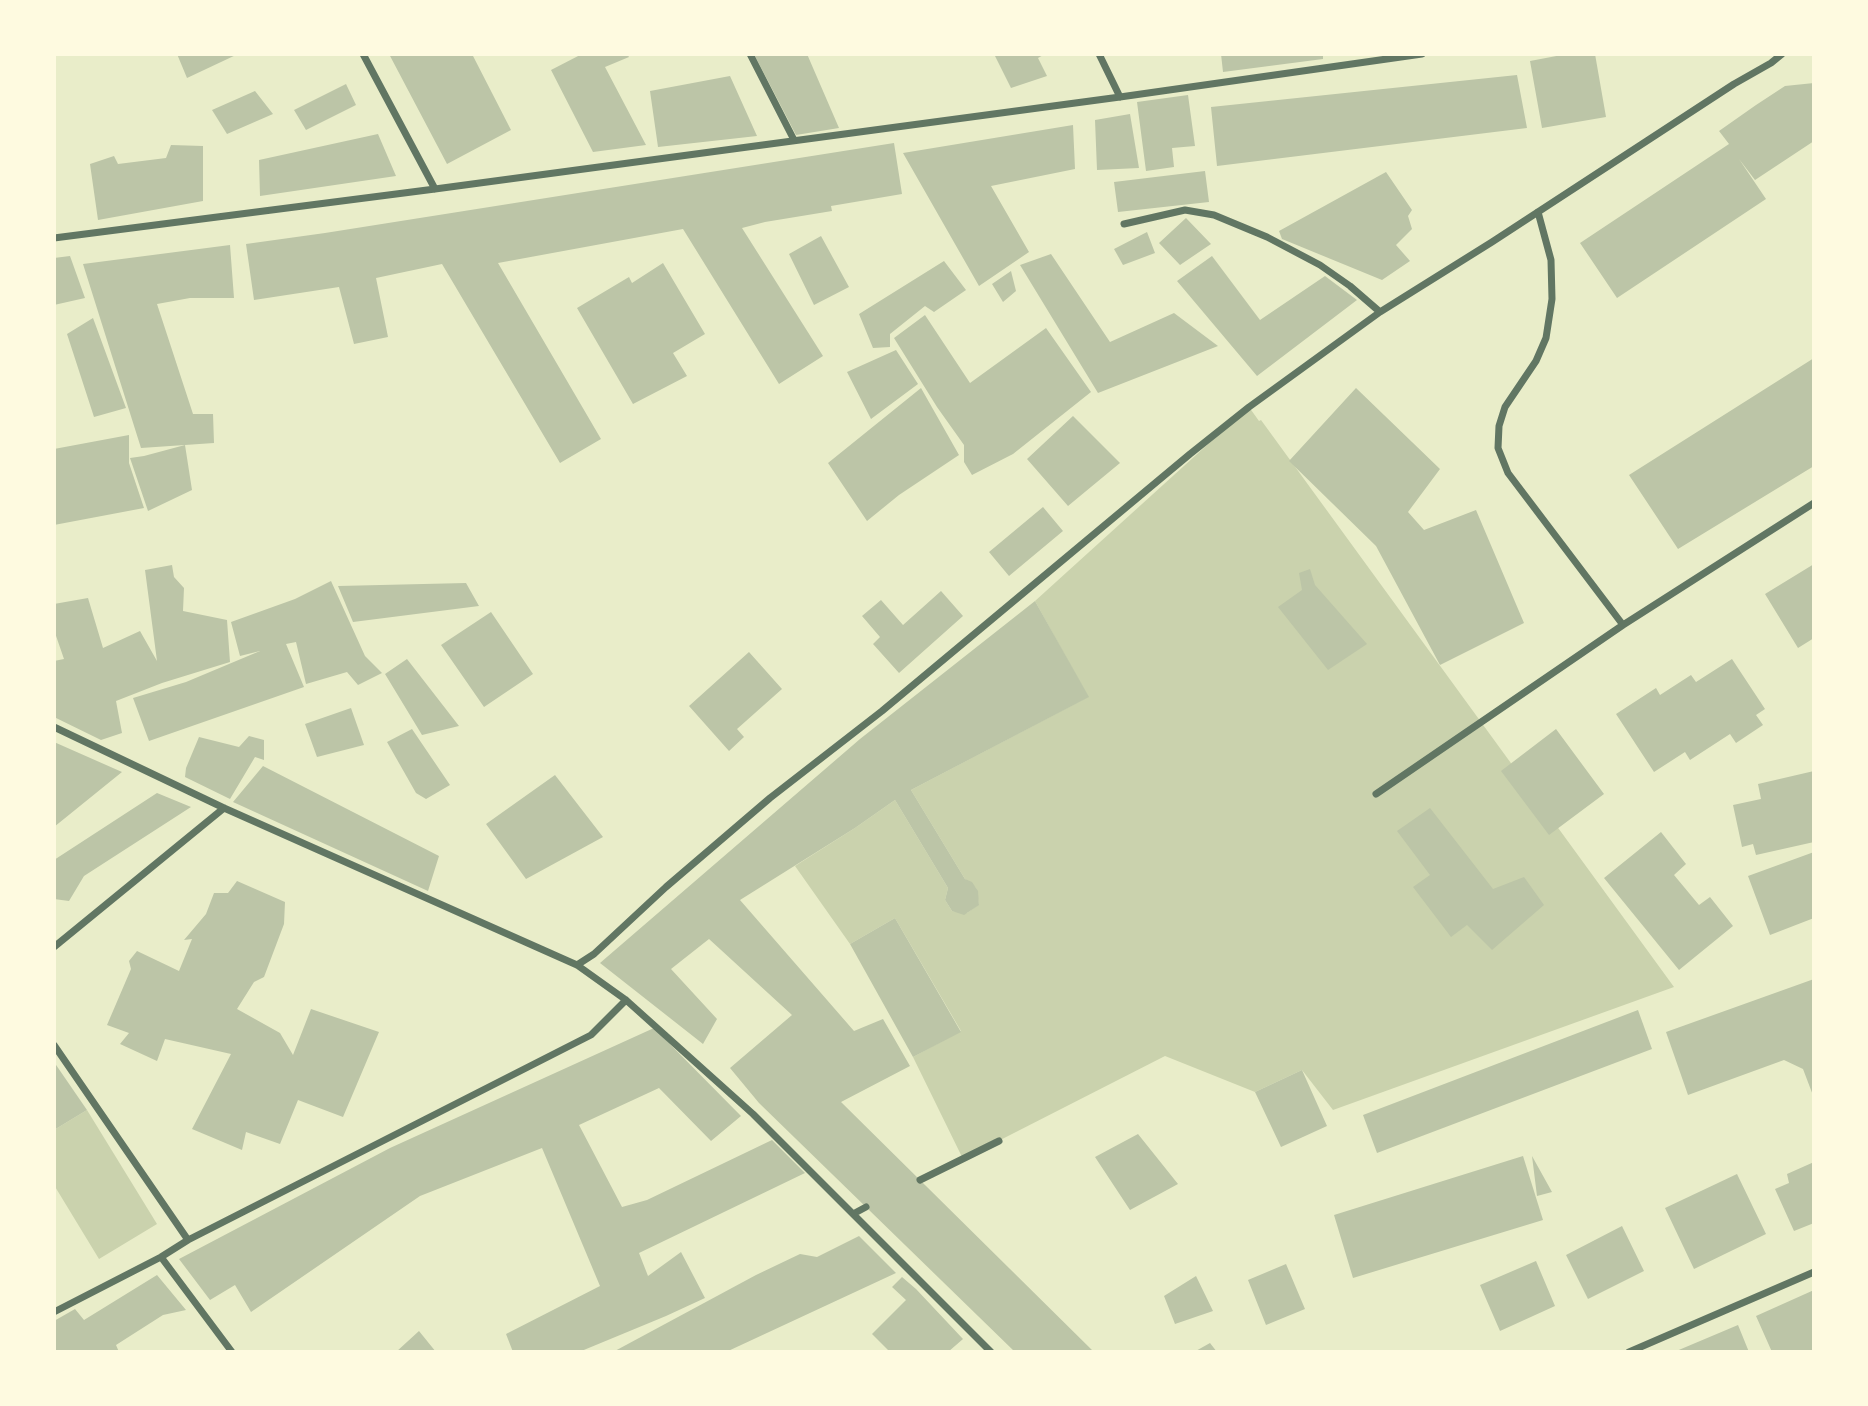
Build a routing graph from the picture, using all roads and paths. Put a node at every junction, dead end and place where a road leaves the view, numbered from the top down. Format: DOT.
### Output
graph roads {
  1 [pos="363,54"];
  2 [pos="750,54"];
  3 [pos="1099,54"];
  4 [pos="1422,54"];
  5 [pos="1782,54"];
  6 [pos="1120,97"];
  7 [pos="793,140"];
  8 [pos="435,189"];
  9 [pos="1538,212"];
  10 [pos="1124,224"];
  11 [pos="54,238"];
  12 [pos="1380,312"];
  13 [pos="1814,503"];
  14 [pos="1623,625"];
  15 [pos="54,727"];
  16 [pos="1376,794"];
  17 [pos="224,808"];
  18 [pos="54,947"];
  19 [pos="577,965"];
  20 [pos="626,1000"];
  21 [pos="54,1045"];
  22 [pos="999,1141"];
  23 [pos="920,1180"];
  24 [pos="866,1207"];
  25 [pos="853,1214"];
  26 [pos="188,1240"];
  27 [pos="161,1257"];
  28 [pos="1814,1272"];
  29 [pos="54,1312"];
  30 [pos="232,1352"];
  31 [pos="990,1352"];
  32 [pos="1629,1352"];
  1 -- 8 [label="street"];
  2 -- 7 [label="street"];
  3 -- 6 [label="street"];
  4 -- 6 [label="street"];
  5 -- 9 [label="street"];
  6 -- 7 [label="street"];
  7 -- 8 [label="street"];
  8 -- 11 [label="street"];
  9 -- 12 [label="street"];
  9 -- 14 [label="street"];
  10 -- 12 [label="street"];
  12 -- 19 [label="street"];
  13 -- 14 [label="street"];
  14 -- 16 [label="street"];
  15 -- 17 [label="street"];
  17 -- 18 [label="street"];
  17 -- 19 [label="street"];
  19 -- 20 [label="street"];
  20 -- 25 [label="street"];
  20 -- 26 [label="street"];
  21 -- 26 [label="street"];
  22 -- 23 [label="street"];
  24 -- 25 [label="street"];
  25 -- 31 [label="street"];
  26 -- 27 [label="street"];
  27 -- 29 [label="street"];
  27 -- 30 [label="street"];
  28 -- 32 [label="street"];
}
